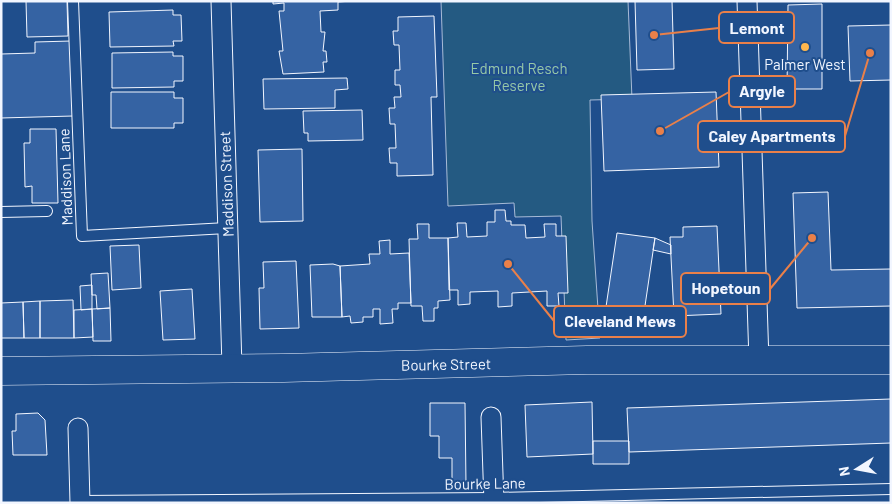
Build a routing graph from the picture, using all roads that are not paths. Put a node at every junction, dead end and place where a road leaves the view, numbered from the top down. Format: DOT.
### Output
graph roads {
  1 [pos="73,1"];
  2 [pos="221,1"];
  3 [pos="747,1"];
  4 [pos="47,211"];
  5 [pos="1,212"];
  6 [pos="227,228"];
  7 [pos="759,360"];
  8 [pos="891,360"];
  9 [pos="232,367"];
  10 [pos="1,371"];
  11 [pos="491,417"];
  12 [pos="78,428"];
  13 [pos="891,489"];
  14 [pos="493,500"];
  15 [pos="80,502"];
  1 -- 6 [label="lane, Maddison Lane"];
  2 -- 6 [label="street, Maddison Street"];
  3 -- 7 [label="street"];
  4 -- 5 [label="lane"];
  6 -- 9 [label="street, Maddison Street"];
  7 -- 8 [label="street, Bourke Street"];
  7 -- 9 [label="street, Bourke Street"];
  9 -- 10 [label="street, Bourke Street"];
  11 -- 14 [label="street"];
  12 -- 15 [label="street"];
  13 -- 14 [label="lane, Bourke Lane"];
  14 -- 15 [label="lane, Bourke Lane"];
}
